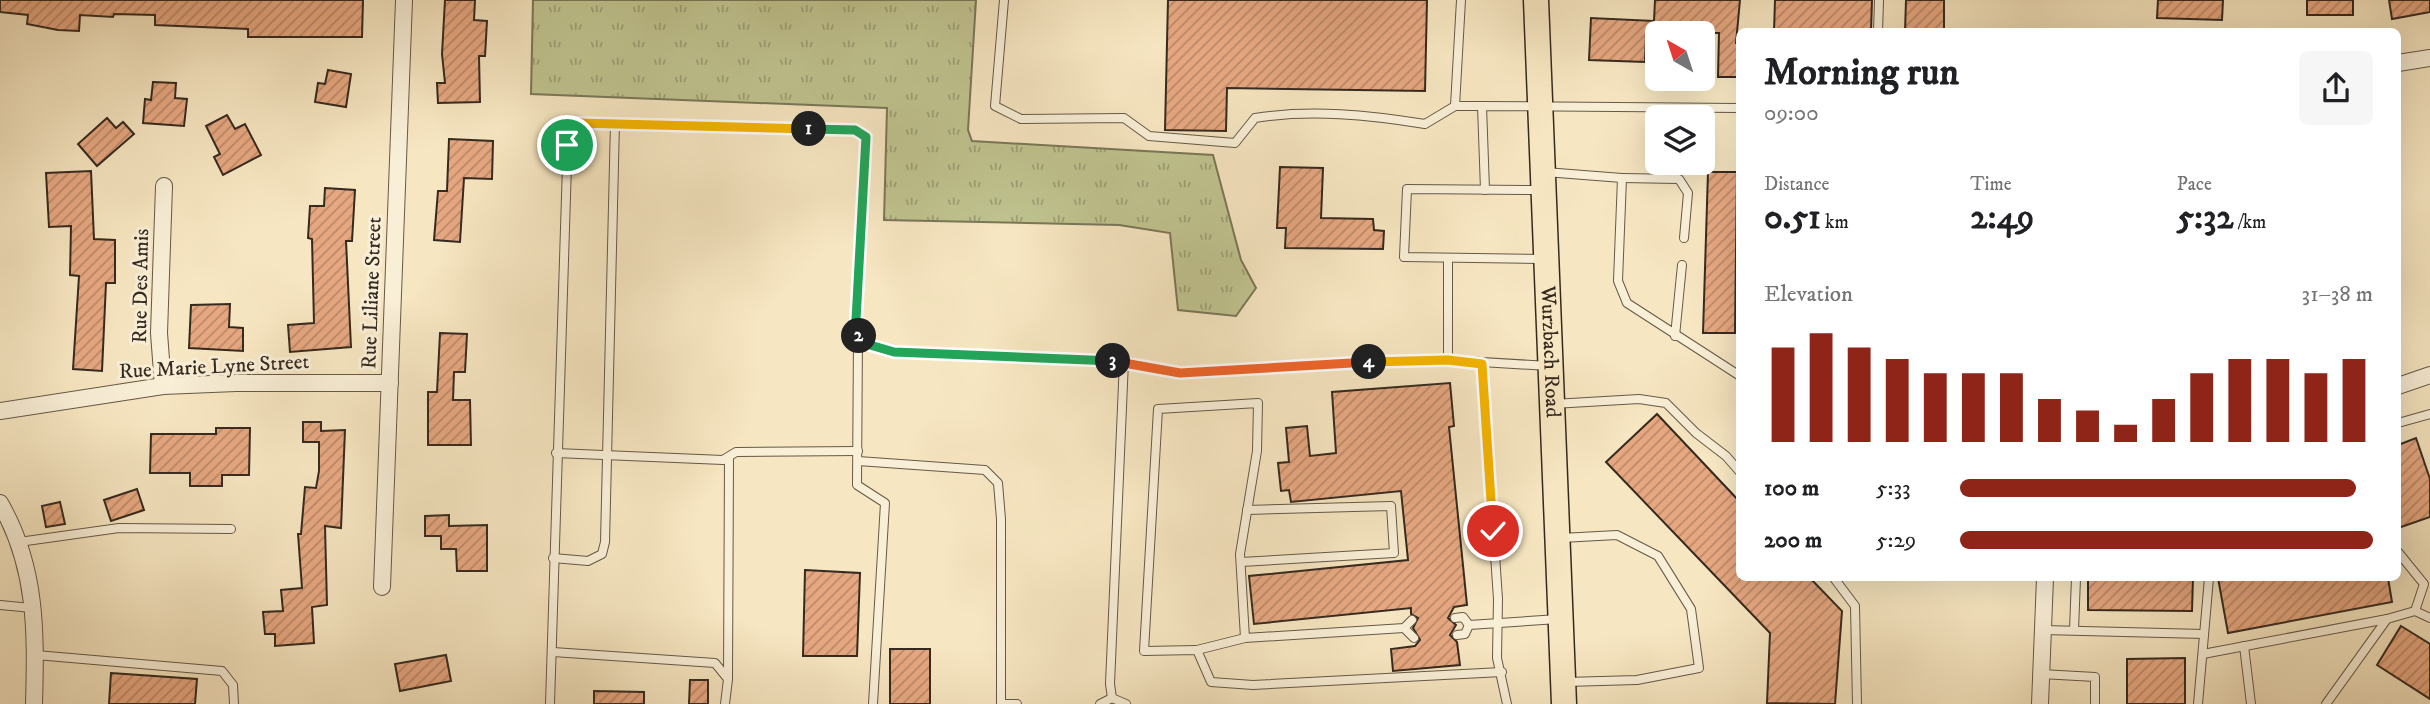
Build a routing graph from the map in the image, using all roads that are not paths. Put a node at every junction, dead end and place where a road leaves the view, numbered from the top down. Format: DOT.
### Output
graph roads {
  1 [pos="404,0"];
  2 [pos="1004,0"];
  3 [pos="1461,0"];
  4 [pos="1536,0"];
  5 [pos="1879,0"];
  6 [pos="1878,28"];
  7 [pos="2430,58"];
  8 [pos="2401,63"];
  9 [pos="1540,104"];
  10 [pos="1455,106"];
  11 [pos="1482,106"];
  12 [pos="1736,108"];
  13 [pos="615,122"];
  14 [pos="1622,178"];
  15 [pos="1543,181"];
  16 [pos="164,186"];
  17 [pos="1485,190"];
  18 [pos="1684,238"];
  19 [pos="1448,258"];
  20 [pos="1546,259"];
  21 [pos="1682,265"];
  22 [pos="858,335"];
  23 [pos="1675,336"];
  24 [pos="1448,360"];
  25 [pos="1124,361"];
  26 [pos="1482,364"];
  27 [pos="1550,366"];
  28 [pos="1736,374"];
  29 [pos="2430,375"];
  30 [pos="390,383"];
  31 [pos="2401,385"];
  32 [pos="163,386"];
  33 [pos="1552,404"];
  34 [pos="0,411"];
  35 [pos="2430,414"];
  36 [pos="2401,422"];
  37 [pos="556,453"];
  38 [pos="607,455"];
  39 [pos="858,456"];
  40 [pos="729,457"];
  41 [pos="1736,467"];
  42 [pos="0,503"];
  43 [pos="1247,510"];
  44 [pos="231,529"];
  45 [pos="1558,539"];
  46 [pos="19,542"];
  47 [pos="2401,556"];
  48 [pos="553,558"];
  49 [pos="1241,562"];
  50 [pos="1837,581"];
  51 [pos="2045,581"];
  52 [pos="2076,581"];
  53 [pos="2209,581"];
  54 [pos="382,587"];
  55 [pos="0,605"];
  56 [pos="34,608"];
  57 [pos="2415,611"];
  58 [pos="1455,618"];
  59 [pos="2430,618"];
  60 [pos="1561,619"];
  61 [pos="2387,619"];
  62 [pos="1412,620"];
  63 [pos="1498,624"];
  64 [pos="1469,625"];
  65 [pos="1404,628"];
  66 [pos="2043,629"];
  67 [pos="2074,630"];
  68 [pos="2204,634"];
  69 [pos="1457,635"];
  70 [pos="1244,638"];
  71 [pos="1414,638"];
  72 [pos="2244,646"];
  73 [pos="1197,650"];
  74 [pos="552,652"];
  75 [pos="2203,654"];
  76 [pos="36,655"];
  77 [pos="1502,672"];
  78 [pos="2041,674"];
  79 [pos="728,679"];
  80 [pos="1563,693"];
  81 [pos="1112,698"];
  82 [pos="34,704"];
  83 [pos="234,704"];
  84 [pos="550,704"];
  85 [pos="725,704"];
  86 [pos="873,704"];
  87 [pos="1001,704"];
  88 [pos="1017,704"];
  89 [pos="1100,704"];
  90 [pos="1126,704"];
  91 [pos="1507,704"];
  92 [pos="1857,704"];
  93 [pos="2040,704"];
  94 [pos="2095,704"];
  95 [pos="2198,704"];
  96 [pos="2251,704"];
  97 [pos="2326,704"];
  1 -- 30 [label="street, Rue Liliane Street"];
  2 -- 10 [label="lane"];
  3 -- 10 [label="lane"];
  4 -- 9 [label="main road, Wurzbach Road"];
  5 -- 6 [label="lane"];
  7 -- 8 [label="street"];
  9 -- 11 [label="lane"];
  9 -- 12 [label="lane"];
  9 -- 15 [label="main road, Wurzbach Road"];
  10 -- 11 [label="lane"];
  11 -- 17 [label="lane"];
  13 -- 22 [label="lane"];
  13 -- 37 [label="lane"];
  13 -- 38 [label="lane"];
  14 -- 15 [label="lane"];
  14 -- 18 [label="lane"];
  14 -- 23 [label="lane"];
  15 -- 17 [label="lane"];
  15 -- 20 [label="main road, Wurzbach Road"];
  16 -- 32 [label="street, Rue Des Amis"];
  17 -- 19 [label="lane"];
  19 -- 20 [label="lane"];
  19 -- 24 [label="lane"];
  20 -- 27 [label="main road, Wurzbach Road"];
  21 -- 23 [label="lane"];
  22 -- 25 [label="lane"];
  22 -- 39 [label="lane"];
  23 -- 28 [label="lane"];
  24 -- 25 [label="lane"];
  24 -- 26 [label="lane"];
  25 -- 81 [label="lane"];
  26 -- 27 [label="lane"];
  26 -- 63 [label="lane"];
  27 -- 33 [label="main road, Wurzbach Road"];
  29 -- 31 [label="street"];
  30 -- 32 [label="street, Rue Marie Lyne Street"];
  30 -- 54 [label="street, Rue Liliane Street"];
  32 -- 34 [label="street, Rue Marie Lyne Street"];
  33 -- 41 [label="lane"];
  33 -- 45 [label="main road, Wurzbach Road"];
  35 -- 36 [label="lane"];
  37 -- 38 [label="lane"];
  37 -- 48 [label="lane"];
  38 -- 40 [label="lane"];
  38 -- 48 [label="lane"];
  39 -- 40 [label="lane"];
  39 -- 86 [label="lane"];
  39 -- 87 [label="lane"];
  40 -- 79 [label="lane"];
  42 -- 46 [label="street"];
  43 -- 49 [label="lane"];
  43 -- 49 [label="lane"];
  43 -- 73 [label="lane"];
  44 -- 46 [label="lane"];
  45 -- 60 [label="main road, Wurzbach Road"];
  45 -- 80 [label="lane"];
  46 -- 56 [label="street"];
  47 -- 57 [label="lane"];
  48 -- 74 [label="lane"];
  49 -- 70 [label="lane"];
  50 -- 92 [label="lane"];
  51 -- 66 [label="street"];
  52 -- 67 [label="lane"];
  53 -- 68 [label="lane"];
  55 -- 56 [label="lane"];
  56 -- 76 [label="street"];
  57 -- 59 [label="lane"];
  57 -- 61 [label="lane"];
  58 -- 64 [label="lane"];
  60 -- 63 [label="lane"];
  60 -- 80 [label="main road, Wurzbach Road"];
  61 -- 72 [label="lane"];
  61 -- 97 [label="lane"];
  62 -- 65 [label="lane"];
  63 -- 64 [label="lane"];
  63 -- 77 [label="lane"];
  64 -- 69 [label="lane"];
  65 -- 70 [label="lane"];
  65 -- 71 [label="lane"];
  66 -- 67 [label="lane"];
  66 -- 78 [label="street"];
  67 -- 68 [label="lane"];
  68 -- 75 [label="lane"];
  70 -- 73 [label="lane"];
  72 -- 75 [label="lane"];
  72 -- 96 [label="lane"];
  73 -- 77 [label="lane"];
  74 -- 79 [label="lane"];
  74 -- 84 [label="lane"];
  75 -- 95 [label="lane"];
  76 -- 82 [label="street"];
  76 -- 83 [label="lane"];
  77 -- 91 [label="lane"];
  78 -- 93 [label="street"];
  78 -- 94 [label="lane"];
  79 -- 85 [label="lane"];
  81 -- 89 [label="lane"];
  81 -- 90 [label="lane"];
  87 -- 88 [label="lane"];
}
